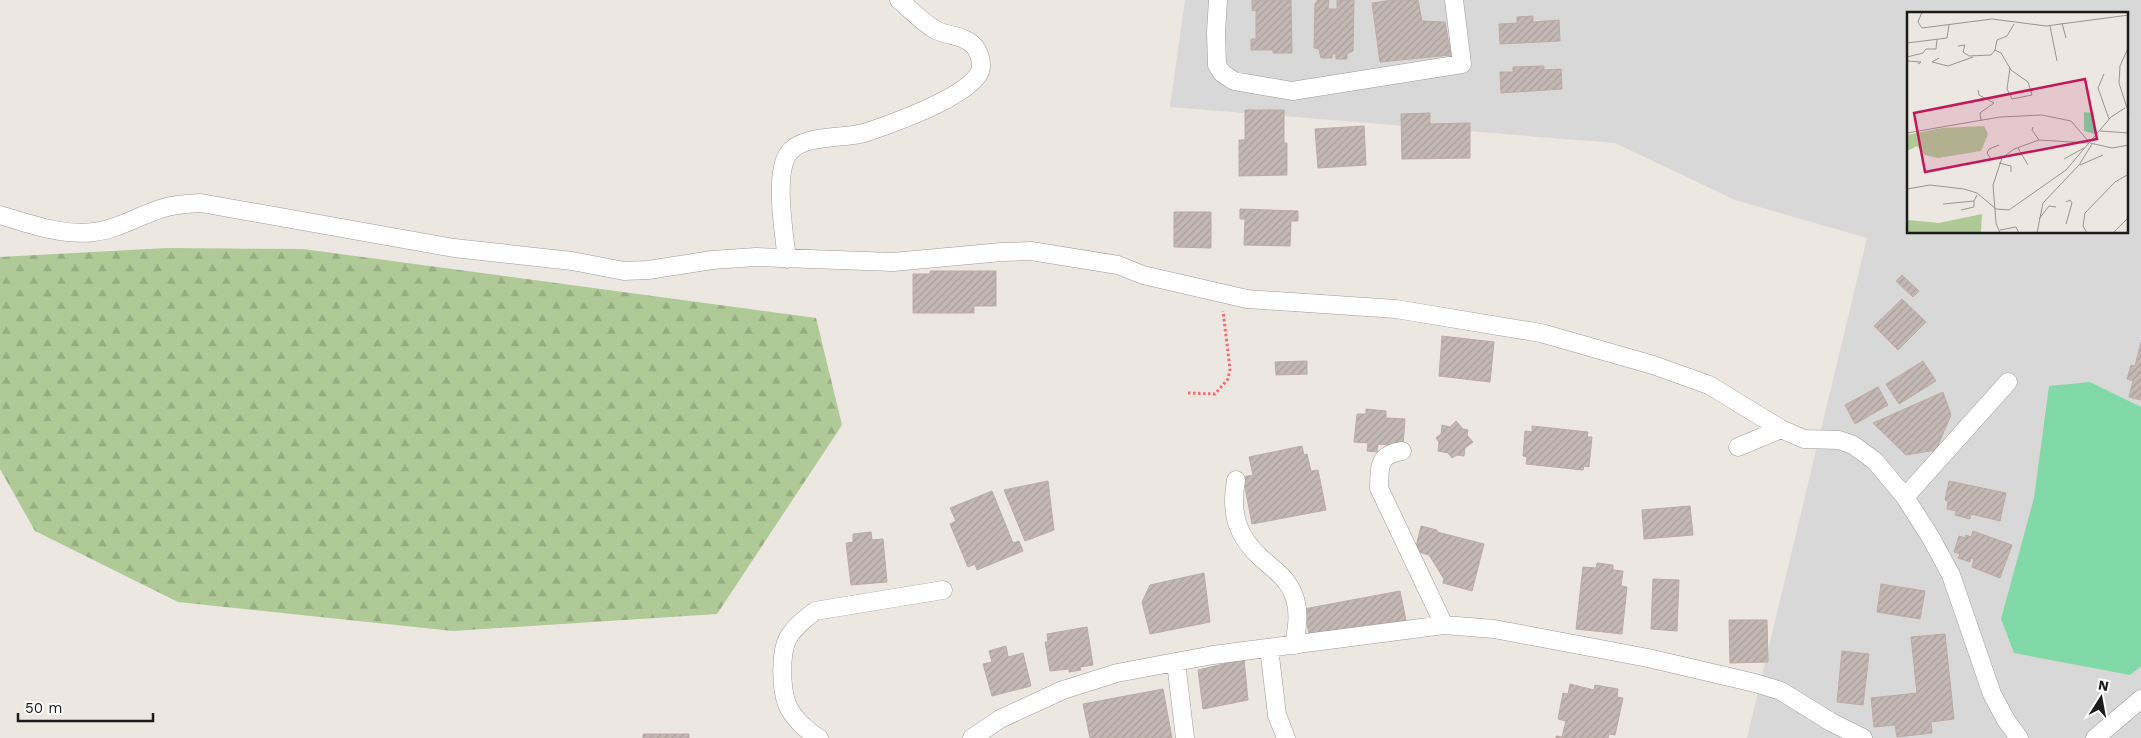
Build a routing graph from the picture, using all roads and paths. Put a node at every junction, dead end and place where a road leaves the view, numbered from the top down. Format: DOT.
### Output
graph roads {
  1 [pos="899,0"];
  2 [pos="1218,0"];
  3 [pos="1454,0"];
  4 [pos="0,215"];
  5 [pos="787,259"];
  6 [pos="1220,293"];
  7 [pos="2008,382"];
  8 [pos="1188,393"];
  9 [pos="1781,429"];
  10 [pos="1738,447"];
  11 [pos="1402,451"];
  12 [pos="1236,480"];
  13 [pos="1905,497"];
  14 [pos="943,590"];
  15 [pos="1444,625"];
  16 [pos="1294,645"];
  17 [pos="1268,648"];
  18 [pos="1176,662"];
  19 [pos="2141,699"];
  20 [pos="1858,737"];
  21 [pos="820,738"];
  22 [pos="972,738"];
  23 [pos="1184,738"];
  24 [pos="1286,738"];
  25 [pos="2019,738"];
  26 [pos="2095,738"];
  1 -- 5 [label="street"];
  2 -- 3 [label="street"];
  4 -- 5 [label="street"];
  5 -- 6 [label="street"];
  6 -- 8 [label="path"];
  6 -- 9 [label="street"];
  7 -- 13 [label="street"];
  9 -- 10 [label="street"];
  9 -- 13 [label="street"];
  11 -- 15 [label="street"];
  12 -- 16 [label="street"];
  13 -- 25 [label="street"];
  14 -- 21 [label="street"];
  15 -- 16 [label="street"];
  15 -- 20 [label="street"];
  16 -- 17 [label="street"];
  17 -- 18 [label="street"];
  17 -- 24 [label="street"];
  18 -- 22 [label="street"];
  18 -- 23 [label="street"];
  19 -- 26 [label="street"];
}
